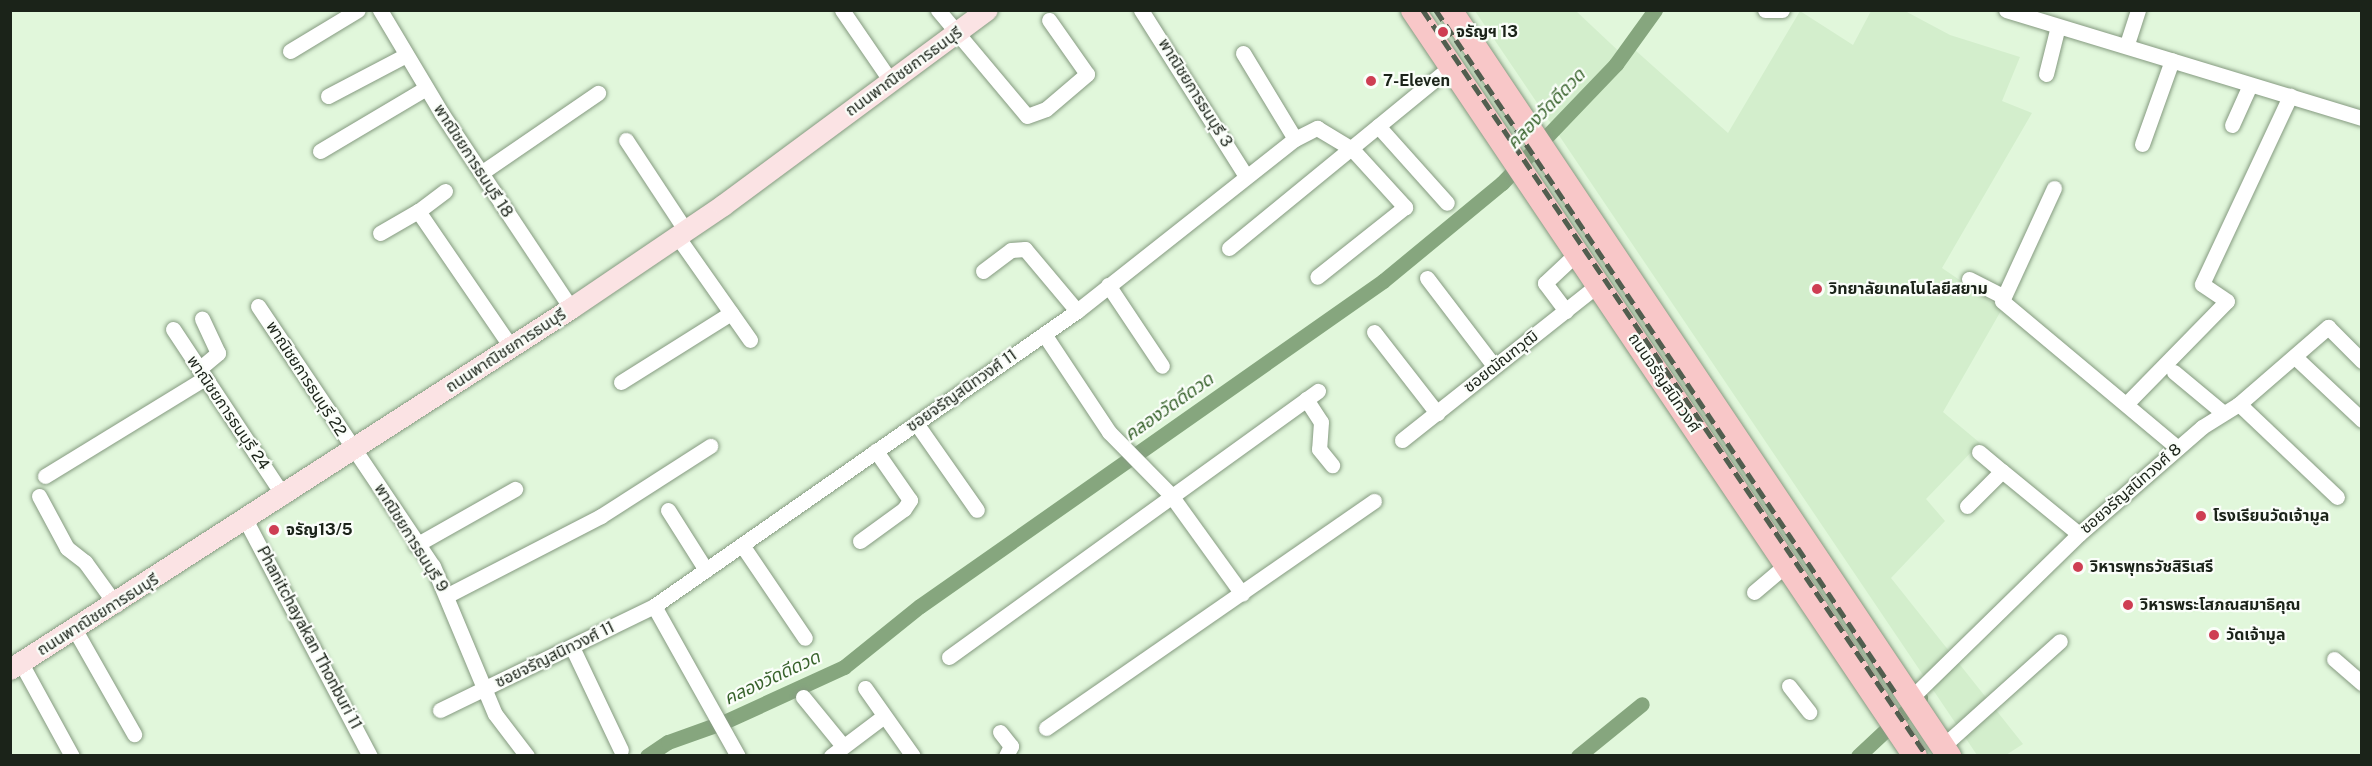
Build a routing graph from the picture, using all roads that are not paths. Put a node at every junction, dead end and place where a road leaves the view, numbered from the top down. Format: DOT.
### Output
graph roads {
  1 [pos="358,10"];
  2 [pos="380,10"];
  3 [pos="842,10"];
  4 [pos="938,10"];
  5 [pos="987,10"];
  6 [pos="1141,10"];
  7 [pos="1413,10"];
  8 [pos="1450,10"];
  9 [pos="1764,10"];
  10 [pos="1782,10"];
  11 [pos="2006,10"];
  12 [pos="2138,10"];
  13 [pos="2039,15"];
  14 [pos="1049,20"];
  15 [pos="2058,26"];
  16 [pos="955,35"];
  17 [pos="2127,44"];
  18 [pos="290,51"];
  19 [pos="1243,53"];
  20 [pos="406,56"];
  21 [pos="2172,60"];
  22 [pos="1451,66"];
  23 [pos="2046,74"];
  24 [pos="890,80"];
  25 [pos="2250,85"];
  26 [pos="426,88"];
  27 [pos="598,93"];
  28 [pos="328,96"];
  29 [pos="2290,96"];
  30 [pos="2361,118"];
  31 [pos="2232,125"];
  32 [pos="1378,126"];
  33 [pos="1294,139"];
  34 [pos="626,140"];
  35 [pos="2142,144"];
  36 [pos="1352,148"];
  37 [pos="320,151"];
  38 [pos="481,173"];
  39 [pos="1246,176"];
  40 [pos="2054,188"];
  41 [pos="445,191"];
  42 [pos="1447,204"];
  43 [pos="418,211"];
  44 [pos="380,233"];
  45 [pos="682,233"];
  46 [pos="1229,248"];
  47 [pos="1578,252"];
  48 [pos="983,271"];
  49 [pos="1317,277"];
  50 [pos="1427,278"];
  51 [pos="1969,279"];
  52 [pos="1599,284"];
  53 [pos="1108,285"];
  54 [pos="2002,296"];
  55 [pos="258,306"];
  56 [pos="571,308"];
  57 [pos="1077,311"];
  58 [pos="1566,311"];
  59 [pos="731,313"];
  60 [pos="202,319"];
  61 [pos="173,329"];
  62 [pos="1374,332"];
  63 [pos="1044,334"];
  64 [pos="750,340"];
  65 [pos="511,347"];
  66 [pos="2360,356"];
  67 [pos="2295,357"];
  68 [pos="1162,366"];
  69 [pos="1494,366"];
  70 [pos="2174,372"];
  71 [pos="202,373"];
  72 [pos="621,382"];
  73 [pos="2128,402"];
  74 [pos="2239,404"];
  75 [pos="2221,411"];
  76 [pos="1437,413"];
  77 [pos="2361,420"];
  78 [pos="916,423"];
  79 [pos="1402,440"];
  80 [pos="710,446"];
  81 [pos="2178,448"];
  82 [pos="876,451"];
  83 [pos="353,452"];
  84 [pos="1979,452"];
  85 [pos="1332,465"];
  86 [pos="2002,471"];
  87 [pos="45,476"];
  88 [pos="515,489"];
  89 [pos="1170,494"];
  90 [pos="39,496"];
  91 [pos="284,497"];
  92 [pos="2337,497"];
  93 [pos="1374,501"];
  94 [pos="1967,506"];
  95 [pos="668,510"];
  96 [pos="977,510"];
  97 [pos="246,521"];
  98 [pos="1796,526"];
  99 [pos="2079,534"];
  100 [pos="860,541"];
  101 [pos="1772,543"];
  102 [pos="416,545"];
  103 [pos="742,545"];
  104 [pos="1787,564"];
  105 [pos="706,570"];
  106 [pos="1754,591"];
  107 [pos="1242,594"];
  108 [pos="448,595"];
  109 [pos="116,605"];
  110 [pos="654,606"];
  111 [pos="75,630"];
  112 [pos="805,638"];
  113 [pos="2060,641"];
  114 [pos="572,647"];
  115 [pos="949,657"];
  116 [pos="2334,659"];
  117 [pos="16,666"];
  118 [pos="2361,684"];
  119 [pos="1789,686"];
  120 [pos="486,688"];
  121 [pos="865,688"];
  122 [pos="803,697"];
  123 [pos="1913,702"];
  124 [pos="440,710"];
  125 [pos="1809,712"];
  126 [pos="884,716"];
  127 [pos="1046,728"];
  128 [pos="1000,732"];
  129 [pos="134,734"];
  130 [pos="621,750"];
  131 [pos="837,751"];
  132 [pos="1946,751"];
  133 [pos="72,756"];
  134 [pos="370,756"];
  135 [pos="527,756"];
  136 [pos="738,756"];
  137 [pos="913,756"];
  138 [pos="1006,756"];
  139 [pos="1915,756"];
  1 -- 18 [label="street"];
  2 -- 20 [label="street, พาณิชยการธนบุรี 18"];
  3 -- 24 [label="street"];
  4 -- 16 [label="street"];
  5 -- 16 [label="main road, ถนนพาณิชยการธนบุรี"];
  6 -- 39 [label="street, พาณิชยการธนบุรี 3"];
  7 -- 22 [label="main road, ถนนจรัญสนิทวงศ์"];
  8 -- 98 [label="main road, ถนนจรัญสนิทวงศ์"];
  9 -- 10 [label="street"];
  11 -- 13 [label="street"];
  12 -- 17 [label="street"];
  13 -- 15 [label="street"];
  14 -- 16 [label="street"];
  15 -- 17 [label="street"];
  15 -- 23 [label="street"];
  16 -- 24 [label="main road, ถนนพาณิชยการธนบุรี"];
  17 -- 21 [label="street"];
  19 -- 33 [label="street"];
  20 -- 26 [label="street, พาณิชยการธนบุรี 18"];
  20 -- 28 [label="street"];
  21 -- 25 [label="street"];
  21 -- 35 [label="street"];
  22 -- 32 [label="street"];
  22 -- 47 [label="main road, ถนนจรัญสนิทวงศ์"];
  24 -- 45 [label="main road, ถนนพาณิชยการธนบุรี"];
  25 -- 29 [label="street"];
  25 -- 31 [label="street"];
  26 -- 37 [label="street"];
  26 -- 38 [label="street, พาณิชยการธนบุรี 18"];
  27 -- 38 [label="street"];
  29 -- 30 [label="street"];
  29 -- 73 [label="street"];
  32 -- 36 [label="street"];
  32 -- 42 [label="street"];
  33 -- 36 [label="street, ซอยจรัญสนิทวงศ์ 11"];
  33 -- 39 [label="street, ซอยจรัญสนิทวงศ์ 11"];
  34 -- 45 [label="street"];
  36 -- 46 [label="street"];
  36 -- 49 [label="street"];
  38 -- 56 [label="street, พาณิชยการธนบุรี 18"];
  39 -- 53 [label="street, ซอยจรัญสนิทวงศ์ 11"];
  40 -- 54 [label="street"];
  41 -- 43 [label="street"];
  43 -- 44 [label="street"];
  43 -- 65 [label="street"];
  45 -- 56 [label="main road, ถนนพาณิชยการธนบุรี"];
  45 -- 59 [label="street"];
  47 -- 52 [label="main road, ถนนจรัญสนิทวงศ์"];
  47 -- 58 [label="street"];
  48 -- 57 [label="street"];
  50 -- 69 [label="street"];
  51 -- 54 [label="street"];
  52 -- 58 [label="street, ซอยฒัณฑวุฒิ"];
  52 -- 101 [label="main road, ถนนจรัญสนิทวงศ์"];
  53 -- 57 [label="street, ซอยจรัญสนิทวงศ์ 11"];
  53 -- 68 [label="street"];
  54 -- 73 [label="street"];
  55 -- 83 [label="street, พาณิชยการธนบุรี 22"];
  56 -- 65 [label="main road, ถนนพาณิชยการธนบุรี"];
  57 -- 63 [label="street, ซอยจรัญสนิทวงศ์ 11"];
  58 -- 69 [label="street, ซอยฒัณฑวุฒิ"];
  59 -- 64 [label="street"];
  59 -- 72 [label="street"];
  60 -- 71 [label="street"];
  61 -- 71 [label="street, พาณิชยการธนบุรี 24"];
  62 -- 76 [label="street"];
  63 -- 78 [label="street, ซอยจรัญสนิทวงศ์ 11"];
  63 -- 89 [label="street"];
  65 -- 83 [label="main road, ถนนพาณิชยการธนบุรี"];
  66 -- 67 [label="street, ซอยจรัญสนิทวงศ์ 8"];
  67 -- 74 [label="street, ซอยจรัญสนิทวงศ์ 8"];
  67 -- 77 [label="street"];
  69 -- 76 [label="street, ซอยฒัณฑวุฒิ"];
  70 -- 75 [label="street"];
  71 -- 87 [label="street"];
  71 -- 91 [label="street, พาณิชยการธนบุรี 24"];
  73 -- 81 [label="street"];
  74 -- 75 [label="street, ซอยจรัญสนิทวงศ์ 8"];
  74 -- 92 [label="street"];
  75 -- 81 [label="street, ซอยจรัญสนิทวงศ์ 8"];
  76 -- 79 [label="street, ซอยฒัณฑวุฒิ"];
  78 -- 82 [label="street, ซอยจรัญสนิทวงศ์ 11"];
  78 -- 96 [label="street"];
  80 -- 108 [label="street"];
  81 -- 99 [label="street, ซอยจรัญสนิทวงศ์ 8"];
  82 -- 100 [label="street"];
  82 -- 103 [label="street, ซอยจรัญสนิทวงศ์ 11"];
  83 -- 91 [label="main road, ถนนพาณิชยการธนบุรี"];
  83 -- 102 [label="street, พาณิชยการธนบุรี 9"];
  84 -- 86 [label="street"];
  85 -- 89 [label="street"];
  86 -- 94 [label="street"];
  86 -- 99 [label="street"];
  88 -- 102 [label="street"];
  89 -- 107 [label="street"];
  89 -- 115 [label="street"];
  90 -- 109 [label="street"];
  91 -- 97 [label="main road, ถนนพาณิชยการธนบุรี"];
  93 -- 107 [label="street"];
  95 -- 105 [label="street"];
  97 -- 109 [label="main road, ถนนพาณิชยการธนบุรี"];
  97 -- 134 [label="street, Phanitchayakan Thonburi 11"];
  98 -- 101 [label="main road"];
  98 -- 123 [label="main road, ถนนจรัญสนิทวงศ์"];
  99 -- 123 [label="street, ซอยจรัญสนิทวงศ์ 8"];
  101 -- 104 [label="main road, ถนนจรัญสนิทวงศ์"];
  102 -- 108 [label="street, พาณิชยการธนบุรี 9"];
  103 -- 105 [label="street, ซอยจรัญสนิทวงศ์ 11"];
  103 -- 112 [label="street"];
  104 -- 106 [label="street"];
  104 -- 139 [label="main road, ถนนจรัญสนิทวงศ์"];
  105 -- 110 [label="street, ซอยจรัญสนิทวงศ์ 11"];
  107 -- 127 [label="street"];
  108 -- 120 [label="street, พาณิชยการธนบุรี 9"];
  109 -- 111 [label="main road, ถนนพาณิชยการธนบุรี"];
  110 -- 114 [label="street, ซอยจรัญสนิทวงศ์ 11"];
  110 -- 136 [label="street"];
  111 -- 117 [label="main road, ถนนพาณิชยการธนบุรี"];
  111 -- 129 [label="street"];
  113 -- 132 [label="street"];
  114 -- 120 [label="street, ซอยจรัญสนิทวงศ์ 11"];
  114 -- 130 [label="street"];
  116 -- 118 [label="street"];
  117 -- 133 [label="street"];
  119 -- 125 [label="street"];
  120 -- 124 [label="street, ซอยจรัญสนิทวงศ์ 11"];
  120 -- 135 [label="street, พาณิชยการธนบุรี 9"];
  121 -- 126 [label="street"];
  122 -- 131 [label="street"];
  123 -- 132 [label="main road, ถนนจรัญสนิทวงศ์"];
  126 -- 131 [label="street"];
  126 -- 137 [label="street"];
  128 -- 138 [label="street"];
}
